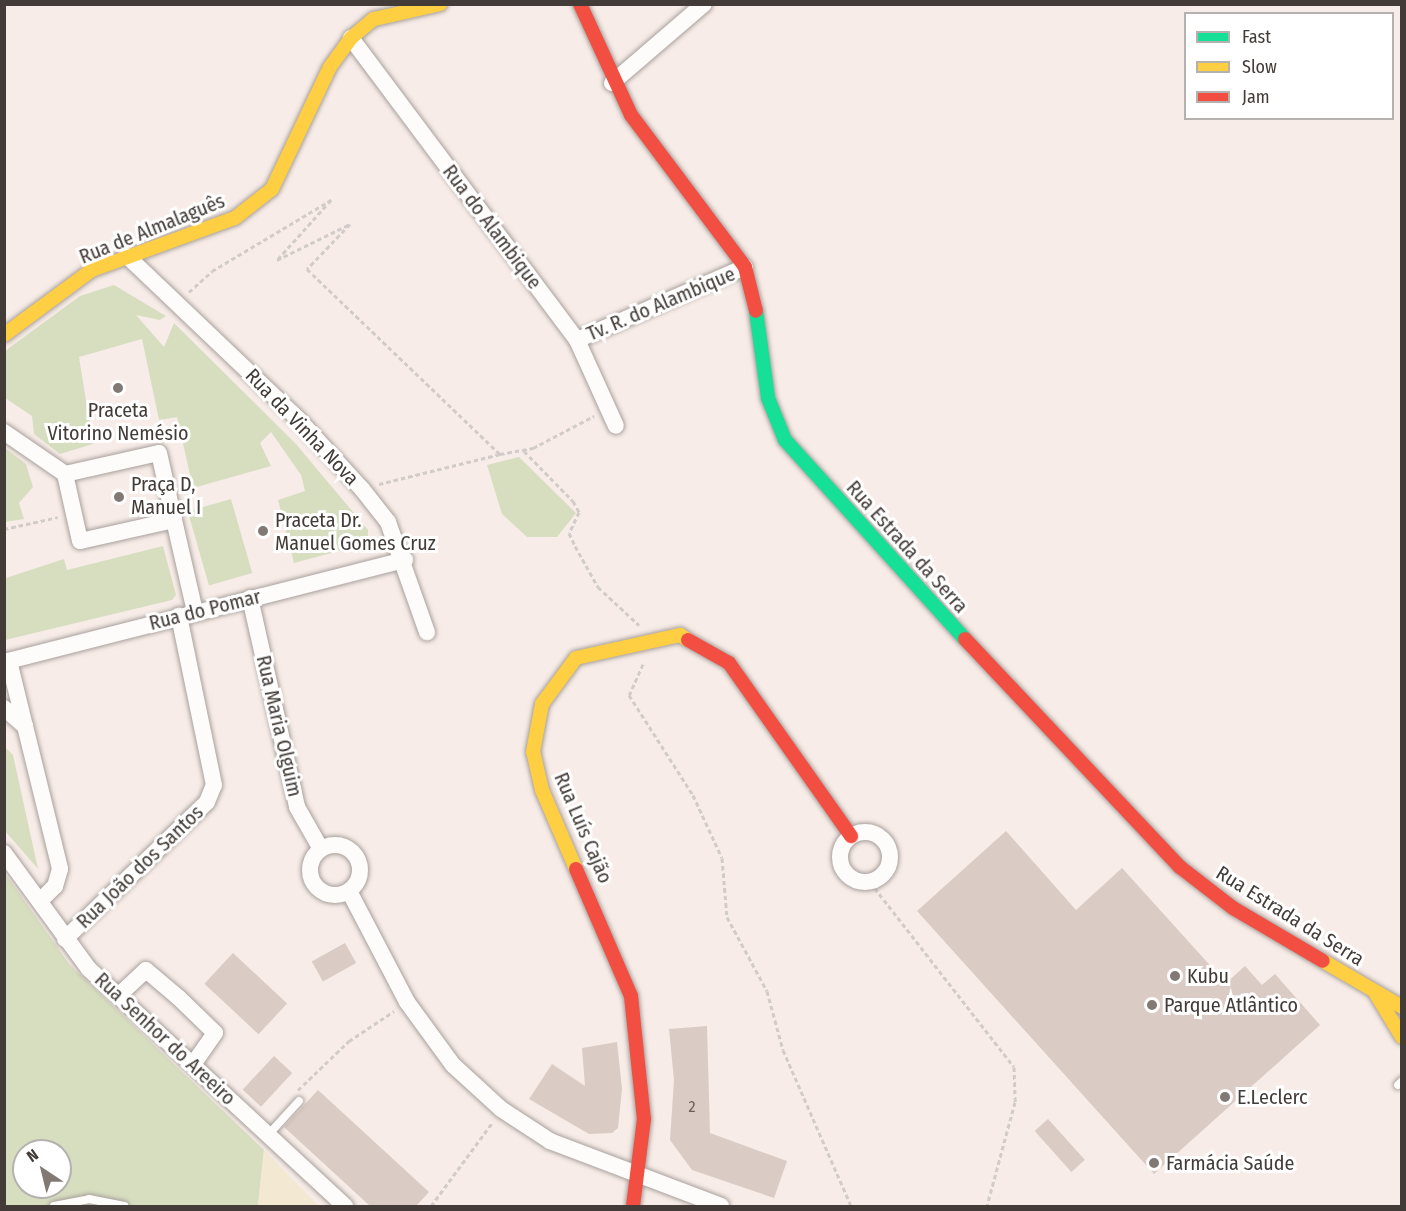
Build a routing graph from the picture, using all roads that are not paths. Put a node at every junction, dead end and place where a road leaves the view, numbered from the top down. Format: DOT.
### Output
graph roads {
  1 [pos="440,4"];
  2 [pos="580,4"];
  3 [pos="704,4"];
  4 [pos="351,38"];
  5 [pos="612,83"];
  6 [pos="127,256"];
  7 [pos="745,267"];
  8 [pos="4,335"];
  9 [pos="577,340"];
  10 [pos="616,426"];
  11 [pos="4,432"];
  12 [pos="65,474"];
  13 [pos="174,520"];
  14 [pos="405,560"];
  15 [pos="250,598"];
  16 [pos="187,614"];
  17 [pos="428,632"];
  18 [pos="7,661"];
  19 [pos="4,708"];
  20 [pos="25,726"];
  21 [pos="851,836"];
  22 [pos="321,849"];
  23 [pos="4,854"];
  24 [pos="349,891"];
  25 [pos="40,901"];
  26 [pos="65,939"];
  27 [pos="1375,992"];
  28 [pos="118,996"];
  29 [pos="1401,1007"];
  30 [pos="1401,1037"];
  31 [pos="193,1065"];
  32 [pos="295,1100"];
  33 [pos="268,1135"];
  34 [pos="634,1176"];
  35 [pos="54,1206"];
  36 [pos="124,1206"];
  37 [pos="345,1206"];
  38 [pos="633,1206"];
  39 [pos="721,1206"];
  1 -- 4 [label="street, Rua de Almalaguês"];
  2 -- 5 [label="street, Rua Estrada da Serra"];
  3 -- 5 [label="street"];
  4 -- 6 [label="street, Rua de Almalaguês"];
  4 -- 9 [label="street, Rua do Alambique"];
  5 -- 7 [label="street, Rua Estrada da Serra"];
  6 -- 8 [label="street, Rua de Almalaguês"];
  6 -- 14 [label="street, Rua da Vinha Nova"];
  7 -- 9 [label="street, Tv. R. do Alambique"];
  7 -- 27 [label="street, Rua Estrada da Serra"];
  9 -- 10 [label="street, Rua do Alambique"];
  11 -- 12 [label="street"];
  12 -- 13 [label="street, Rua João dos Santos"];
  12 -- 13 [label="street"];
  13 -- 16 [label="street, Rua João dos Santos"];
  14 -- 15 [label="street, Rua do Pomar"];
  14 -- 17 [label="street, Rua da Vinha Nova"];
  15 -- 16 [label="street, Rua do Pomar"];
  15 -- 22 [label="street, Rua Maria Olguim"];
  16 -- 18 [label="street, Rua do Pomar"];
  16 -- 26 [label="street, Rua João dos Santos"];
  18 -- 20 [label="street"];
  19 -- 20 [label="street"];
  20 -- 25 [label="street"];
  21 -- 21 [label="street"];
  21 -- 34 [label="street, Rua Luís Cajão"];
  22 -- 24 [label="street"];
  22 -- 24 [label="street"];
  23 -- 25 [label="street, Rua Senhor do Areeiro"];
  24 -- 34 [label="street"];
  25 -- 26 [label="street, Rua Senhor do Areeiro"];
  26 -- 28 [label="street, Rua Senhor do Areeiro"];
  27 -- 29 [label="street, Rua Estrada da Serra"];
  27 -- 30 [label="street, Rua Estrada da Serra"];
  28 -- 31 [label="street, Rua Senhor do Areeiro"];
  28 -- 31 [label="street"];
  31 -- 33 [label="street, Rua Senhor do Areeiro"];
  32 -- 33 [label="lane"];
  33 -- 37 [label="street, Rua Senhor do Areeiro"];
  34 -- 38 [label="street, Rua Luís Cajão"];
  34 -- 39 [label="street"];
  35 -- 36 [label="lane"];
}
